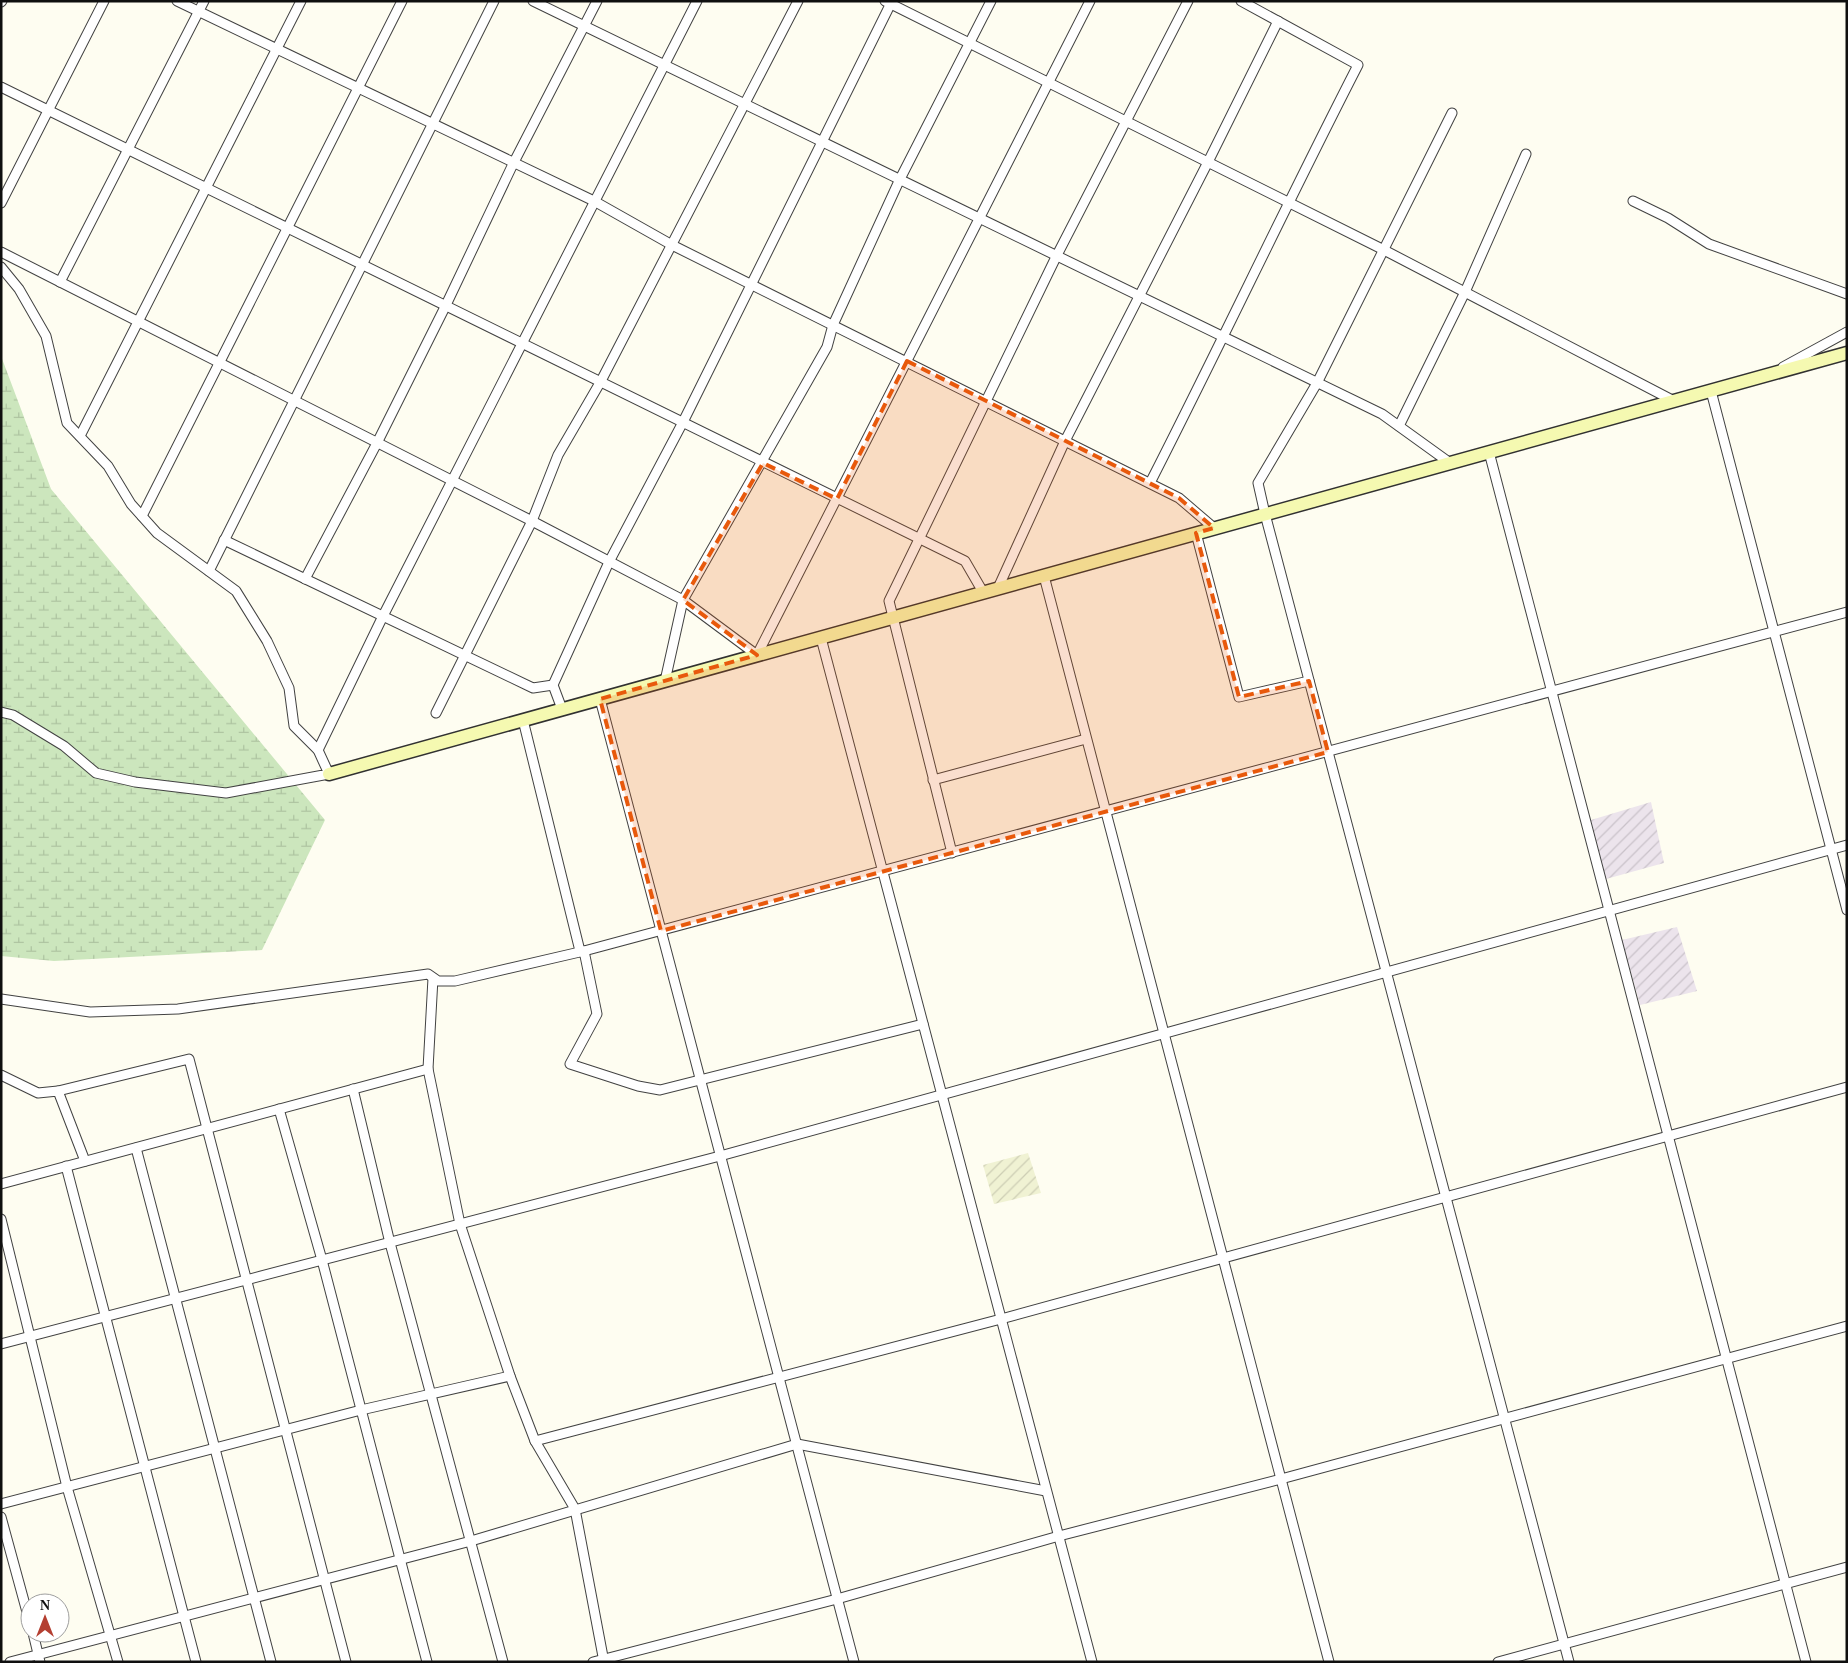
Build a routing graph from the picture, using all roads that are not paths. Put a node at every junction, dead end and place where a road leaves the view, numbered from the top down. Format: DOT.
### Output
graph roads {
  1 [pos="104,1"];
  2 [pos="177,1"];
  3 [pos="204,1"];
  4 [pos="301,1"];
  5 [pos="402,1"];
  6 [pos="494,1"];
  7 [pos="533,1"];
  8 [pos="596,1"];
  9 [pos="697,1"];
  10 [pos="798,1"];
  11 [pos="991,1"];
  12 [pos="1090,1"];
  13 [pos="1188,1"];
  14 [pos="1241,1"];
  15 [pos="889,2"];
  16 [pos="198,12"];
  17 [pos="1278,21"];
  18 [pos="583,26"];
  19 [pos="969,43"];
  20 [pos="276,50"];
  21 [pos="664,65"];
  22 [pos="1048,82"];
  23 [pos="1,87"];
  24 [pos="358,89"];
  25 [pos="744,104"];
  26 [pos="49,111"];
  27 [pos="1452,113"];
  28 [pos="1126,121"];
  29 [pos="432,125"];
  30 [pos="823,143"];
  31 [pos="128,149"];
  32 [pos="1526,154"];
  33 [pos="1208,162"];
  34 [pos="513,164"];
  35 [pos="899,181"];
  36 [pos="206,188"];
  37 [pos="594,201"];
  38 [pos="1634,201"];
  39 [pos="1288,202"];
  40 [pos="1,203"];
  41 [pos="979,220"];
  42 [pos="288,228"];
  43 [pos="672,245"];
  44 [pos="1384,250"];
  45 [pos="1,252"];
  46 [pos="1056,257"];
  47 [pos="362,264"];
  48 [pos="1,268"];
  49 [pos="60,282"];
  50 [pos="752,284"];
  51 [pos="1465,292"];
  52 [pos="1847,294"];
  53 [pos="1139,297"];
  54 [pos="446,305"];
  55 [pos="138,322"];
  56 [pos="834,324"];
  57 [pos="1847,332"];
  58 [pos="1224,338"];
  59 [pos="523,342"];
  60 [pos="1847,353"];
  61 [pos="907,361"];
  62 [pos="220,363"];
  63 [pos="1769,374"];
  64 [pos="601,380"];
  65 [pos="1317,383"];
  66 [pos="1711,391"];
  67 [pos="294,401"];
  68 [pos="985,401"];
  69 [pos="1674,401"];
  70 [pos="683,422"];
  71 [pos="1399,426"];
  72 [pos="80,436"];
  73 [pos="1065,441"];
  74 [pos="377,443"];
  75 [pos="1489,452"];
  76 [pos="763,463"];
  77 [pos="1450,463"];
  78 [pos="453,481"];
  79 [pos="1150,484"];
  80 [pos="837,499"];
  81 [pos="1265,514"];
  82 [pos="142,516"];
  83 [pos="532,521"];
  84 [pos="1214,528"];
  85 [pos="1196,533"];
  86 [pos="918,538"];
  87 [pos="224,540"];
  88 [pos="609,562"];
  89 [pos="209,571"];
  90 [pos="1044,576"];
  91 [pos="305,579"];
  92 [pos="998,588"];
  93 [pos="984,592"];
  94 [pos="683,600"];
  95 [pos="1847,612"];
  96 [pos="383,616"];
  97 [pos="892,618"];
  98 [pos="1774,632"];
  99 [pos="821,638"];
  100 [pos="464,655"];
  101 [pos="757,655"];
  102 [pos="665,681"];
  103 [pos="1309,681"];
  104 [pos="552,685"];
  105 [pos="1552,692"];
  106 [pos="600,699"];
  107 [pos="562,709"];
  108 [pos="1,712"];
  109 [pos="436,713"];
  110 [pos="523,720"];
  111 [pos="1086,738"];
  112 [pos="318,750"];
  113 [pos="1328,752"];
  114 [pos="329,774"];
  115 [pos="933,780"];
  116 [pos="1105,812"];
  117 [pos="1847,845"];
  118 [pos="1831,849"];
  119 [pos="952,853"];
  120 [pos="883,871"];
  121 [pos="1609,910"];
  122 [pos="1847,910"];
  123 [pos="661,931"];
  124 [pos="582,951"];
  125 [pos="1386,972"];
  126 [pos="433,978"];
  127 [pos="1,999"];
  128 [pos="923,1024"];
  129 [pos="1164,1034"];
  130 [pos="428,1069"];
  131 [pos="1,1075"];
  132 [pos="701,1081"];
  133 [pos="1847,1087"];
  134 [pos="353,1089"];
  135 [pos="58,1090"];
  136 [pos="942,1095"];
  137 [pos="279,1109"];
  138 [pos="206,1128"];
  139 [pos="1668,1136"];
  140 [pos="136,1148"];
  141 [pos="720,1156"];
  142 [pos="86,1161"];
  143 [pos="66,1166"];
  144 [pos="1,1184"];
  145 [pos="1446,1197"];
  146 [pos="1,1219"];
  147 [pos="460,1224"];
  148 [pos="390,1242"];
  149 [pos="1222,1258"];
  150 [pos="322,1260"];
  151 [pos="246,1280"];
  152 [pos="176,1299"];
  153 [pos="106,1317"];
  154 [pos="1001,1319"];
  155 [pos="1847,1326"];
  156 [pos="30,1337"];
  157 [pos="1,1344"];
  158 [pos="1727,1358"];
  159 [pos="510,1376"];
  160 [pos="778,1377"];
  161 [pos="430,1393"];
  162 [pos="361,1410"];
  163 [pos="1505,1418"];
  164 [pos="285,1430"];
  165 [pos="535,1441"];
  166 [pos="797,1444"];
  167 [pos="215,1448"];
  168 [pos="145,1467"];
  169 [pos="1280,1479"];
  170 [pos="67,1487"];
  171 [pos="1046,1492"];
  172 [pos="1,1504"];
  173 [pos="575,1509"];
  174 [pos="1,1517"];
  175 [pos="1059,1536"];
  176 [pos="471,1541"];
  177 [pos="400,1560"];
  178 [pos="1847,1567"];
  179 [pos="324,1580"];
  180 [pos="1786,1584"];
  181 [pos="22,1593"];
  182 [pos="254,1598"];
  183 [pos="838,1599"];
  184 [pos="184,1616"];
  185 [pos="111,1635"];
  186 [pos="35,1643"];
  187 [pos="1565,1644"];
  188 [pos="39,1658"];
  189 [pos="604,1660"];
  190 [pos="10,1662"];
  191 [pos="118,1662"];
  192 [pos="196,1662"];
  193 [pos="271,1662"];
  194 [pos="346,1662"];
  195 [pos="427,1662"];
  196 [pos="503,1662"];
  197 [pos="593,1662"];
  198 [pos="854,1662"];
  199 [pos="1092,1662"];
  200 [pos="1328,1662"];
  201 [pos="1498,1662"];
  202 [pos="1569,1662"];
  203 [pos="1806,1662"];
  1 -- 26 [label="street"];
  2 -- 16 [label="street"];
  3 -- 16 [label="street"];
  4 -- 20 [label="street"];
  5 -- 24 [label="street"];
  6 -- 29 [label="street"];
  7 -- 18 [label="street"];
  8 -- 18 [label="street"];
  9 -- 21 [label="street"];
  10 -- 25 [label="street"];
  11 -- 19 [label="street"];
  12 -- 22 [label="street"];
  13 -- 28 [label="street"];
  14 -- 17 [label="street"];
  15 -- 19 [label="street"];
  15 -- 30 [label="street"];
  16 -- 20 [label="street"];
  16 -- 31 [label="street"];
  17 -- 33 [label="street"];
  17 -- 39 [label="street"];
  18 -- 21 [label="street"];
  18 -- 34 [label="street"];
  19 -- 22 [label="street"];
  19 -- 35 [label="street"];
  20 -- 24 [label="street"];
  20 -- 36 [label="street"];
  21 -- 25 [label="street"];
  21 -- 37 [label="street"];
  22 -- 28 [label="street"];
  22 -- 41 [label="street"];
  23 -- 26 [label="street"];
  24 -- 29 [label="street"];
  24 -- 42 [label="street"];
  25 -- 30 [label="street"];
  25 -- 43 [label="street"];
  26 -- 31 [label="street"];
  26 -- 40 [label="street"];
  27 -- 44 [label="street"];
  28 -- 33 [label="street"];
  28 -- 46 [label="street"];
  29 -- 34 [label="street"];
  29 -- 47 [label="street"];
  30 -- 35 [label="street"];
  30 -- 50 [label="street"];
  31 -- 36 [label="street"];
  31 -- 49 [label="street"];
  32 -- 51 [label="street"];
  33 -- 39 [label="street"];
  33 -- 53 [label="street"];
  34 -- 37 [label="street"];
  34 -- 54 [label="street"];
  35 -- 41 [label="street"];
  35 -- 56 [label="street"];
  36 -- 42 [label="street"];
  36 -- 55 [label="street"];
  37 -- 43 [label="street"];
  37 -- 59 [label="street"];
  38 -- 52 [label="street"];
  39 -- 44 [label="street"];
  39 -- 58 [label="street"];
  41 -- 46 [label="street"];
  41 -- 61 [label="street"];
  42 -- 47 [label="street"];
  42 -- 62 [label="street"];
  43 -- 50 [label="street"];
  43 -- 64 [label="street"];
  44 -- 51 [label="street"];
  44 -- 65 [label="street"];
  45 -- 49 [label="street"];
  46 -- 53 [label="street"];
  46 -- 68 [label="street"];
  47 -- 54 [label="street"];
  47 -- 67 [label="street"];
  48 -- 72 [label="street"];
  49 -- 55 [label="street"];
  50 -- 56 [label="street"];
  50 -- 70 [label="street"];
  51 -- 69 [label="street"];
  51 -- 71 [label="street"];
  53 -- 58 [label="street"];
  53 -- 73 [label="street"];
  54 -- 59 [label="street"];
  54 -- 74 [label="street"];
  55 -- 62 [label="street"];
  55 -- 72 [label="street"];
  56 -- 61 [label="street"];
  56 -- 76 [label="street"];
  57 -- 63 [label="street"];
  58 -- 65 [label="street"];
  58 -- 79 [label="street"];
  59 -- 64 [label="street"];
  59 -- 78 [label="street"];
  60 -- 63 [label="street"];
  61 -- 68 [label="street"];
  61 -- 80 [label="street"];
  62 -- 67 [label="street"];
  62 -- 82 [label="street"];
  63 -- 66 [label="street"];
  64 -- 70 [label="street"];
  64 -- 83 [label="street"];
  65 -- 71 [label="street"];
  65 -- 81 [label="street"];
  66 -- 69 [label="street"];
  66 -- 98 [label="street"];
  67 -- 74 [label="street"];
  67 -- 87 [label="street"];
  68 -- 73 [label="street"];
  68 -- 86 [label="street"];
  69 -- 75 [label="street"];
  70 -- 76 [label="street"];
  70 -- 88 [label="street"];
  71 -- 77 [label="street"];
  72 -- 82 [label="street"];
  73 -- 79 [label="street"];
  73 -- 92 [label="street"];
  74 -- 78 [label="street"];
  74 -- 91 [label="street"];
  75 -- 77 [label="street"];
  75 -- 105 [label="street"];
  76 -- 80 [label="street"];
  76 -- 94 [label="street"];
  77 -- 81 [label="street"];
  78 -- 83 [label="street"];
  78 -- 96 [label="street"];
  79 -- 84 [label="street"];
  80 -- 86 [label="street"];
  80 -- 101 [label="street"];
  81 -- 84 [label="street"];
  81 -- 103 [label="street"];
  82 -- 89 [label="street"];
  83 -- 88 [label="street"];
  83 -- 100 [label="street"];
  84 -- 85 [label="street"];
  85 -- 90 [label="street"];
  85 -- 103 [label="street"];
  86 -- 93 [label="street"];
  86 -- 97 [label="street"];
  87 -- 89 [label="street"];
  87 -- 91 [label="street"];
  88 -- 94 [label="street"];
  88 -- 104 [label="street"];
  89 -- 112 [label="street"];
  90 -- 92 [label="street"];
  90 -- 111 [label="street"];
  91 -- 96 [label="street"];
  92 -- 93 [label="street"];
  93 -- 97 [label="street"];
  94 -- 101 [label="street"];
  94 -- 102 [label="street"];
  95 -- 98 [label="street"];
  96 -- 100 [label="street"];
  96 -- 112 [label="street"];
  97 -- 99 [label="street"];
  97 -- 115 [label="street"];
  98 -- 105 [label="street"];
  98 -- 118 [label="street"];
  99 -- 101 [label="street"];
  99 -- 120 [label="street"];
  100 -- 104 [label="street"];
  100 -- 109 [label="street"];
  101 -- 102 [label="street"];
  102 -- 106 [label="street"];
  103 -- 113 [label="street"];
  104 -- 107 [label="street"];
  105 -- 113 [label="street"];
  105 -- 121 [label="street"];
  106 -- 107 [label="street"];
  106 -- 123 [label="street"];
  107 -- 110 [label="street"];
  108 -- 114 [label="street"];
  110 -- 114 [label="street"];
  110 -- 124 [label="street"];
  111 -- 115 [label="street"];
  111 -- 116 [label="street"];
  112 -- 114 [label="street"];
  113 -- 116 [label="street"];
  113 -- 125 [label="street"];
  115 -- 119 [label="street"];
  116 -- 119 [label="street"];
  116 -- 129 [label="street"];
  117 -- 118 [label="street"];
  118 -- 121 [label="street"];
  118 -- 122 [label="street"];
  119 -- 120 [label="street"];
  120 -- 123 [label="street"];
  120 -- 128 [label="street"];
  121 -- 125 [label="street"];
  121 -- 139 [label="street"];
  123 -- 124 [label="street"];
  123 -- 132 [label="street"];
  124 -- 126 [label="street"];
  124 -- 132 [label="street"];
  125 -- 129 [label="street"];
  125 -- 145 [label="street"];
  126 -- 127 [label="street"];
  126 -- 130 [label="street"];
  128 -- 132 [label="street"];
  128 -- 136 [label="street"];
  129 -- 136 [label="street"];
  129 -- 149 [label="street"];
  130 -- 134 [label="street"];
  130 -- 147 [label="street"];
  131 -- 135 [label="street"];
  132 -- 141 [label="street"];
  133 -- 139 [label="street"];
  134 -- 137 [label="street"];
  134 -- 148 [label="street"];
  135 -- 138 [label="street"];
  135 -- 142 [label="street"];
  136 -- 141 [label="street"];
  136 -- 154 [label="street"];
  137 -- 138 [label="street"];
  137 -- 150 [label="street"];
  138 -- 140 [label="street"];
  138 -- 151 [label="street"];
  139 -- 145 [label="street"];
  139 -- 158 [label="street"];
  140 -- 142 [label="street"];
  140 -- 152 [label="street"];
  141 -- 147 [label="street"];
  141 -- 160 [label="street"];
  142 -- 143 [label="street"];
  143 -- 144 [label="street"];
  143 -- 153 [label="street"];
  145 -- 149 [label="street"];
  145 -- 163 [label="street"];
  146 -- 156 [label="street"];
  147 -- 148 [label="street"];
  147 -- 159 [label="street"];
  148 -- 150 [label="street"];
  148 -- 161 [label="street"];
  149 -- 154 [label="street"];
  149 -- 169 [label="street"];
  150 -- 151 [label="street"];
  150 -- 162 [label="street"];
  151 -- 152 [label="street"];
  151 -- 164 [label="street"];
  152 -- 153 [label="street"];
  152 -- 167 [label="street"];
  153 -- 156 [label="street"];
  153 -- 168 [label="street"];
  154 -- 160 [label="street"];
  154 -- 171 [label="street"];
  155 -- 158 [label="street"];
  156 -- 157 [label="street"];
  156 -- 170 [label="street"];
  158 -- 163 [label="street"];
  158 -- 180 [label="street"];
  159 -- 161 [label="street"];
  159 -- 165 [label="street"];
  160 -- 165 [label="street"];
  160 -- 166 [label="street"];
  161 -- 162 [label="street"];
  161 -- 176 [label="street"];
  162 -- 164 [label="street"];
  162 -- 177 [label="street"];
  163 -- 169 [label="street"];
  163 -- 187 [label="street"];
  164 -- 167 [label="street"];
  164 -- 179 [label="street"];
  165 -- 173 [label="street"];
  166 -- 171 [label="street"];
  166 -- 173 [label="street"];
  166 -- 183 [label="street"];
  167 -- 168 [label="street"];
  167 -- 182 [label="street"];
  168 -- 170 [label="street"];
  168 -- 184 [label="street"];
  169 -- 175 [label="street"];
  169 -- 200 [label="street"];
  170 -- 172 [label="street"];
  170 -- 185 [label="street"];
  171 -- 175 [label="street"];
  173 -- 176 [label="street"];
  173 -- 189 [label="street"];
  174 -- 181 [label="street"];
  175 -- 183 [label="street"];
  175 -- 199 [label="street"];
  176 -- 177 [label="street"];
  176 -- 196 [label="street"];
  177 -- 179 [label="street"];
  177 -- 195 [label="street"];
  178 -- 180 [label="street"];
  179 -- 182 [label="street"];
  179 -- 194 [label="street"];
  180 -- 187 [label="street"];
  180 -- 203 [label="street"];
  182 -- 184 [label="street"];
  182 -- 193 [label="street"];
  183 -- 189 [label="street"];
  183 -- 198 [label="street"];
  184 -- 185 [label="street"];
  184 -- 192 [label="street"];
  185 -- 188 [label="street"];
  185 -- 191 [label="street"];
  186 -- 188 [label="street"];
  187 -- 201 [label="street"];
  187 -- 202 [label="street"];
  188 -- 190 [label="street"];
  189 -- 197 [label="street"];
}
